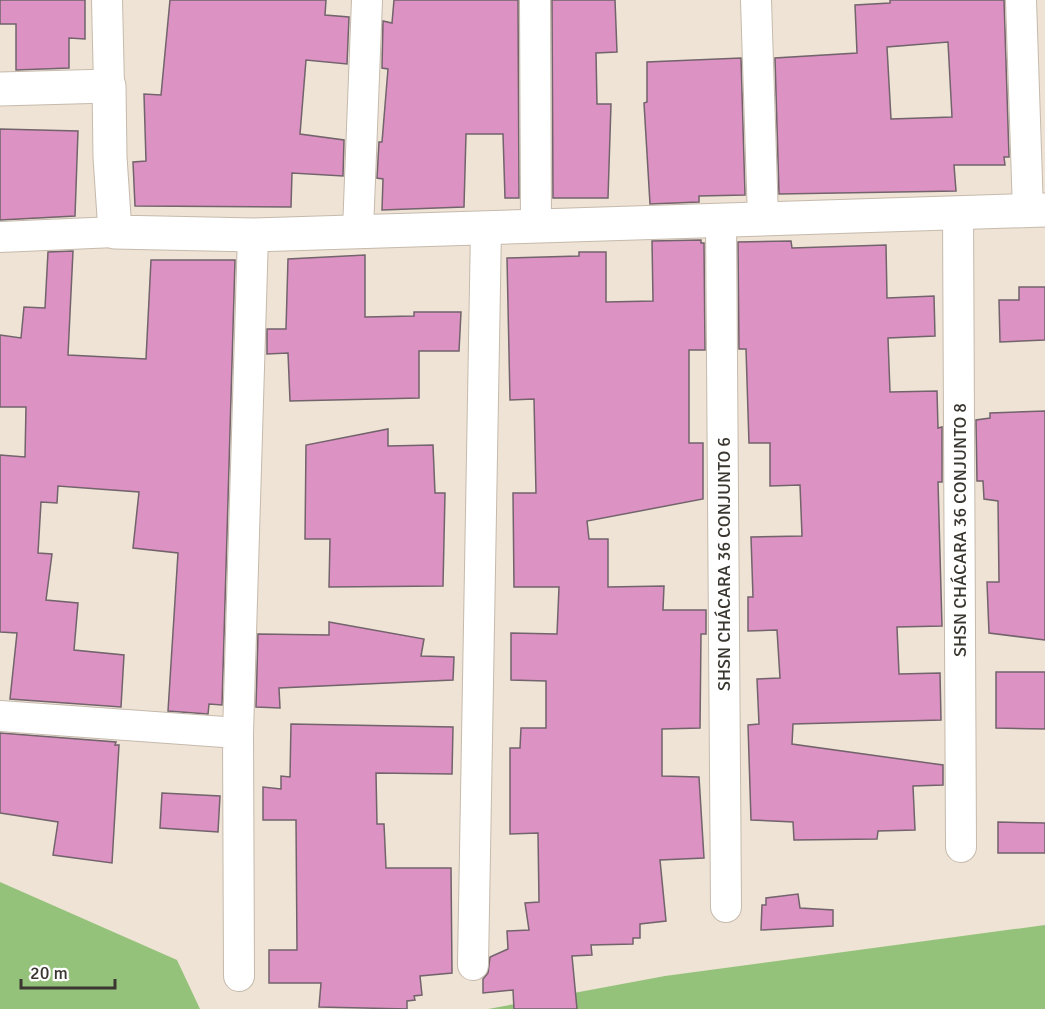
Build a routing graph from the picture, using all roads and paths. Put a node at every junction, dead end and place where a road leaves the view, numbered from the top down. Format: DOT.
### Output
graph roads {
  1 [pos="107,0"];
  2 [pos="367,0"];
  3 [pos="536,0"];
  4 [pos="756,0"];
  5 [pos="1021,0"];
  6 [pos="109,86"];
  7 [pos="0,89"];
  8 [pos="1036,210"];
  9 [pos="958,213"];
  10 [pos="762,219"];
  11 [pos="721,221"];
  12 [pos="536,225"];
  13 [pos="486,228"];
  14 [pos="358,230"];
  15 [pos="115,232"];
  16 [pos="253,235"];
  17 [pos="0,237"];
  18 [pos="0,716"];
  19 [pos="238,733"];
  20 [pos="961,847"];
  21 [pos="726,907"];
  22 [pos="473,965"];
  23 [pos="239,976"];
  1 -- 6 [label="street"];
  2 -- 14 [label="street"];
  3 -- 12 [label="street"];
  4 -- 10 [label="street"];
  5 -- 8 [label="street"];
  6 -- 7 [label="street"];
  6 -- 15 [label="street"];
  8 -- 9 [label="street"];
  9 -- 10 [label="street"];
  9 -- 20 [label="street, SHSN CHÁCARA 36 CONJUNTO 8"];
  10 -- 11 [label="street"];
  11 -- 12 [label="street"];
  11 -- 21 [label="street, SHSN CHÁCARA 36 CONJUNTO 6"];
  12 -- 13 [label="street"];
  13 -- 14 [label="street"];
  13 -- 22 [label="street"];
  14 -- 16 [label="street"];
  15 -- 16 [label="street"];
  15 -- 17 [label="street"];
  16 -- 19 [label="street"];
  18 -- 19 [label="street"];
  19 -- 23 [label="street"];
}
